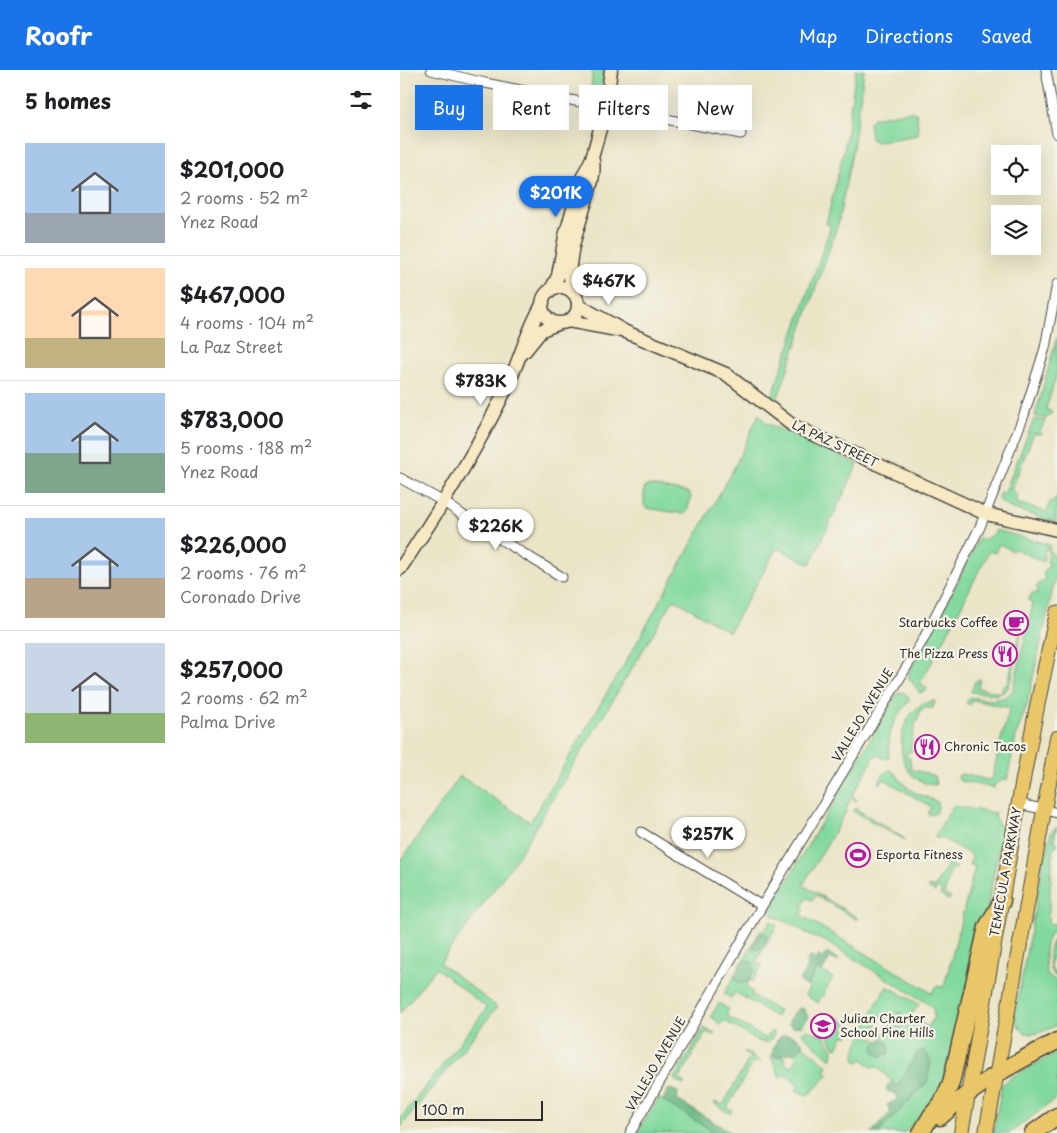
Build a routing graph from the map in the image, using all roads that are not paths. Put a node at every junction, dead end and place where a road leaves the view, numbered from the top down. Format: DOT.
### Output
graph roads {
  1 [pos="430,70"];
  2 [pos="611,70"];
  3 [pos="1046,70"];
  4 [pos="609,85"];
  5 [pos="579,102"];
  6 [pos="668,119"];
  7 [pos="600,130"];
  8 [pos="741,134"];
  9 [pos="1057,134"];
  10 [pos="592,158"];
  11 [pos="1057,284"];
  12 [pos="550,291"];
  13 [pos="576,299"];
  14 [pos="543,303"];
  15 [pos="564,322"];
  16 [pos="626,332"];
  17 [pos="520,356"];
  18 [pos="400,478"];
  19 [pos="444,502"];
  20 [pos="986,514"];
  21 [pos="1057,530"];
  22 [pos="400,570"];
  23 [pos="562,577"];
  24 [pos="1057,613"];
  25 [pos="1057,738"];
  26 [pos="1018,804"];
  27 [pos="1050,811"];
  28 [pos="641,832"];
  29 [pos="1002,901"];
  30 [pos="762,906"];
  31 [pos="1057,1041"];
  32 [pos="997,1073"];
  33 [pos="968,1093"];
  34 [pos="1057,1116"];
  35 [pos="630,1133"];
  36 [pos="921,1133"];
  37 [pos="961,1133"];
  38 [pos="986,1133"];
  39 [pos="1033,1133"];
  1 -- 5 [label="street"];
  2 -- 4 [label="main road"];
  3 -- 9 [label="street"];
  6 -- 8 [label="street"];
  7 -- 10 [label="main road"];
  10 -- 12 [label="main road"];
  10 -- 13 [label="main road"];
  11 -- 20 [label="street, VALLEJO AVENUE"];
  12 -- 13 [label="main road"];
  12 -- 14 [label="main road"];
  13 -- 15 [label="main road"];
  13 -- 16 [label="main road, LA PAZ STREET"];
  14 -- 15 [label="main road"];
  14 -- 17 [label="main road"];
  15 -- 16 [label="main road, LA PAZ STREET"];
  15 -- 17 [label="main road"];
  16 -- 20 [label="main road, LA PAZ STREET"];
  17 -- 19 [label="main road"];
  18 -- 19 [label="street"];
  19 -- 22 [label="main road"];
  19 -- 23 [label="street"];
  20 -- 21 [label="main road, LA PAZ STREET"];
  20 -- 30 [label="street, VALLEJO AVENUE"];
  24 -- 26 [label="main road, TEMECULA PARKWAY"];
  25 -- 27 [label="main road, TEMECULA PARKWAY"];
  26 -- 27 [label="street"];
  26 -- 29 [label="main road, TEMECULA PARKWAY"];
  27 -- 32 [label="main road, TEMECULA PARKWAY"];
  28 -- 30 [label="street"];
  29 -- 33 [label="main road, TEMECULA PARKWAY"];
  29 -- 36 [label="highway"];
  30 -- 35 [label="street, VALLEJO AVENUE"];
  31 -- 32 [label="highway"];
  32 -- 33 [label="highway"];
  32 -- 38 [label="main road, TEMECULA PARKWAY"];
  33 -- 36 [label="highway"];
  33 -- 37 [label="main road, TEMECULA PARKWAY"];
  34 -- 39 [label="highway"];
}
